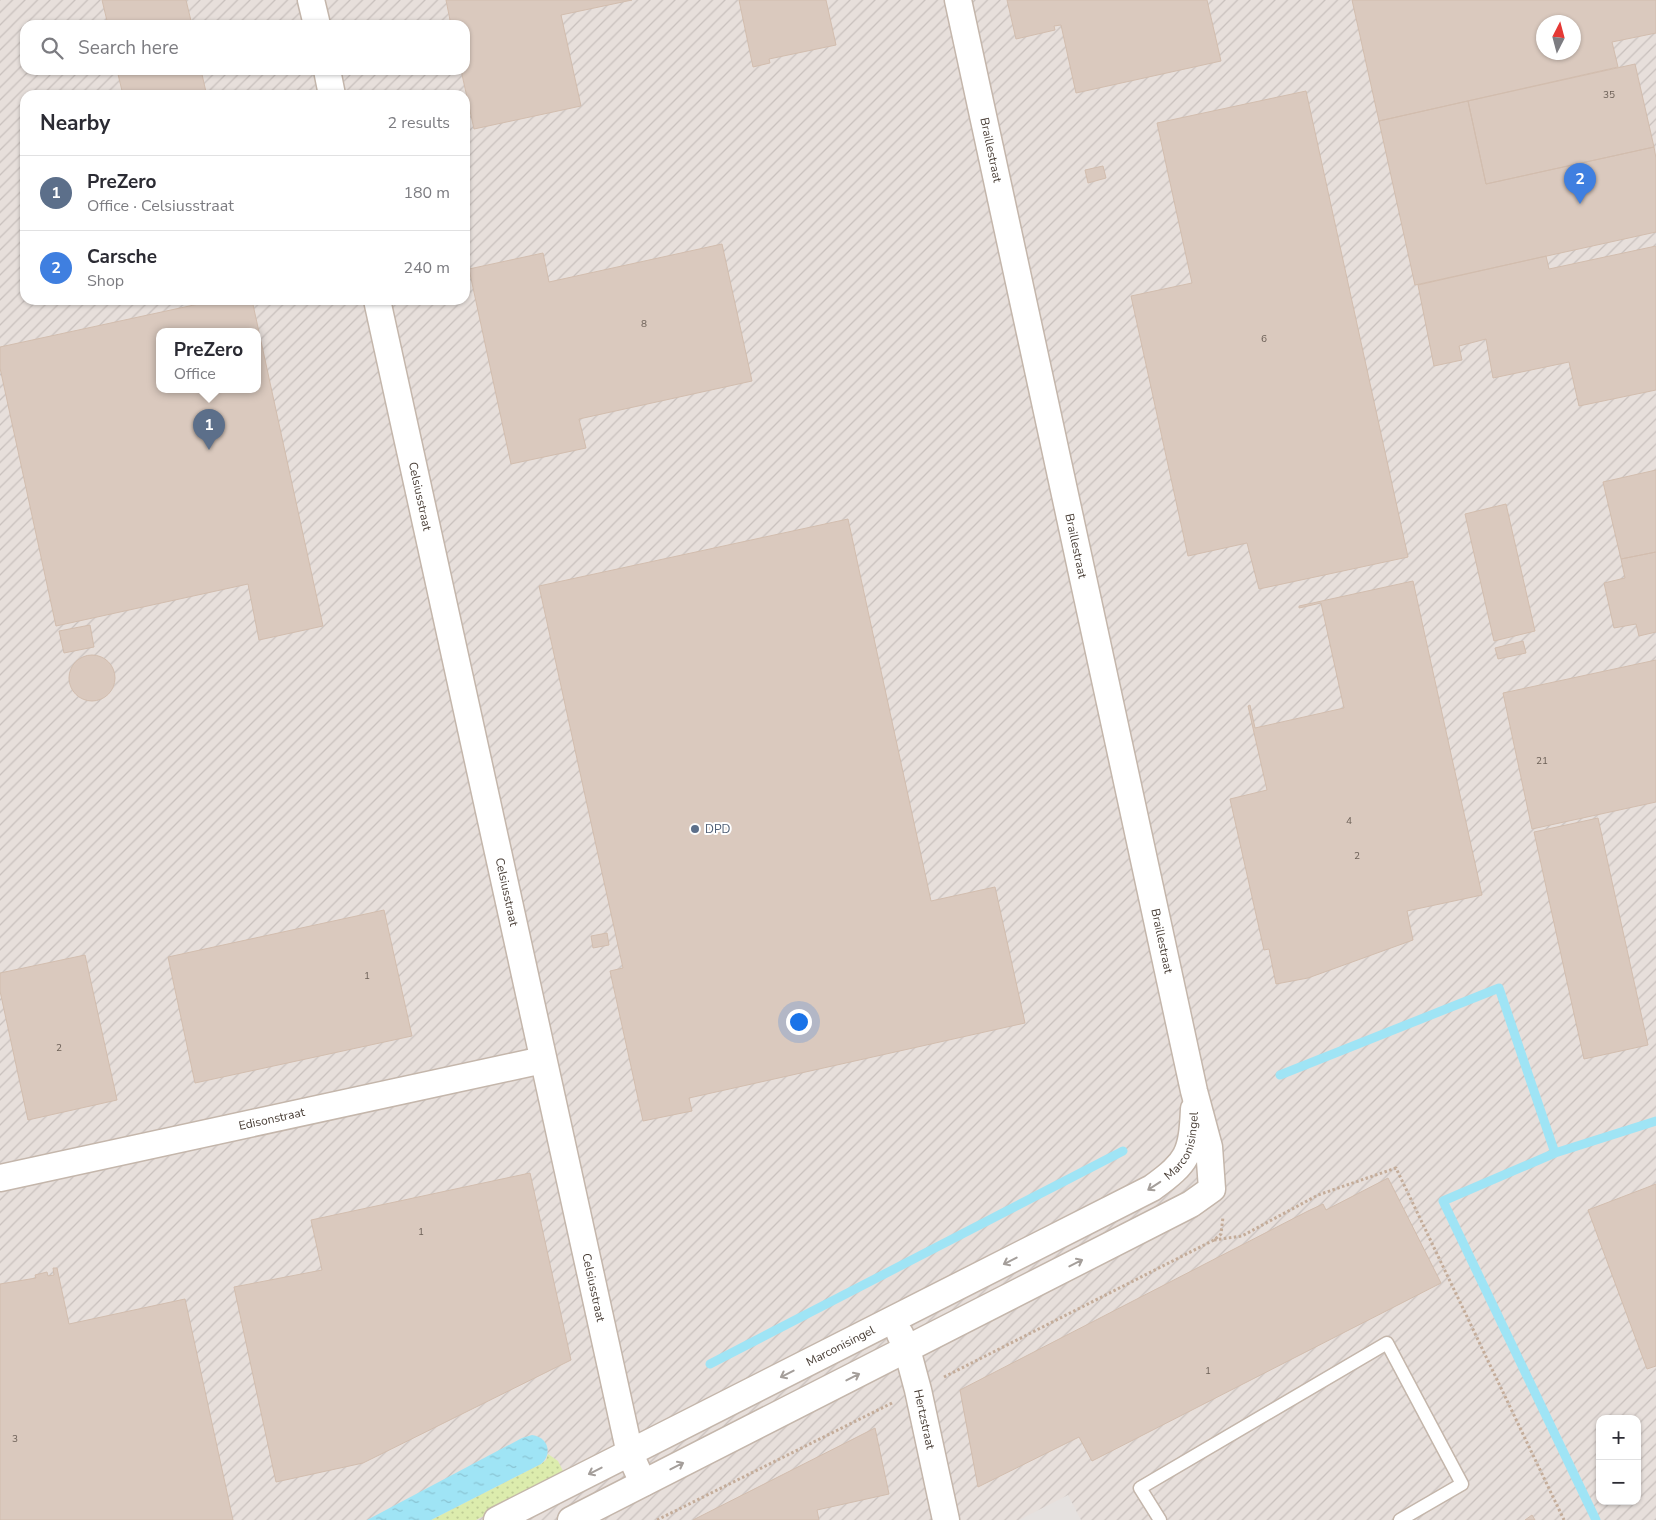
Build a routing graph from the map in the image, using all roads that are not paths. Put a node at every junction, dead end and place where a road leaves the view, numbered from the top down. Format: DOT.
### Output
graph roads {
  1 [pos="311,0"];
  2 [pos="958,0"];
  3 [pos="316,20"];
  4 [pos="328,75"];
  5 [pos="331,90"];
  6 [pos="378,305"];
  7 [pos="543,1060"];
  8 [pos="1194,1091"];
  9 [pos="0,1178"];
  10 [pos="894,1320"];
  11 [pos="907,1349"];
  12 [pos="630,1454"];
  13 [pos="643,1484"];
  14 [pos="497,1520"];
  15 [pos="572,1520"];
  16 [pos="946,1520"];
  17 [pos="1160,1520"];
  18 [pos="1400,1520"];
  1 -- 3 [label="street"];
  2 -- 8 [label="street, Braillestraat"];
  4 -- 5 [label="street"];
  6 -- 7 [label="street, Celsiusstraat"];
  7 -- 9 [label="street, Edisonstraat"];
  7 -- 12 [label="street, Celsiusstraat"];
  8 -- 10 [label="street, Marconisingel, one-way"];
  11 -- 8 [label="street, Marconisingel, one-way"];
  10 -- 11 [label="street, Hertzstraat"];
  10 -- 12 [label="street, Marconisingel, one-way"];
  13 -- 11 [label="street, Marconisingel, one-way"];
  11 -- 16 [label="street, Hertzstraat"];
  12 -- 13 [label="street, Celsiusstraat"];
  12 -- 14 [label="street, Marconisingel, one-way"];
  13 -- 15 [label="street, Marconisingel"];
  17 -- 18 [label="lane"];
}
